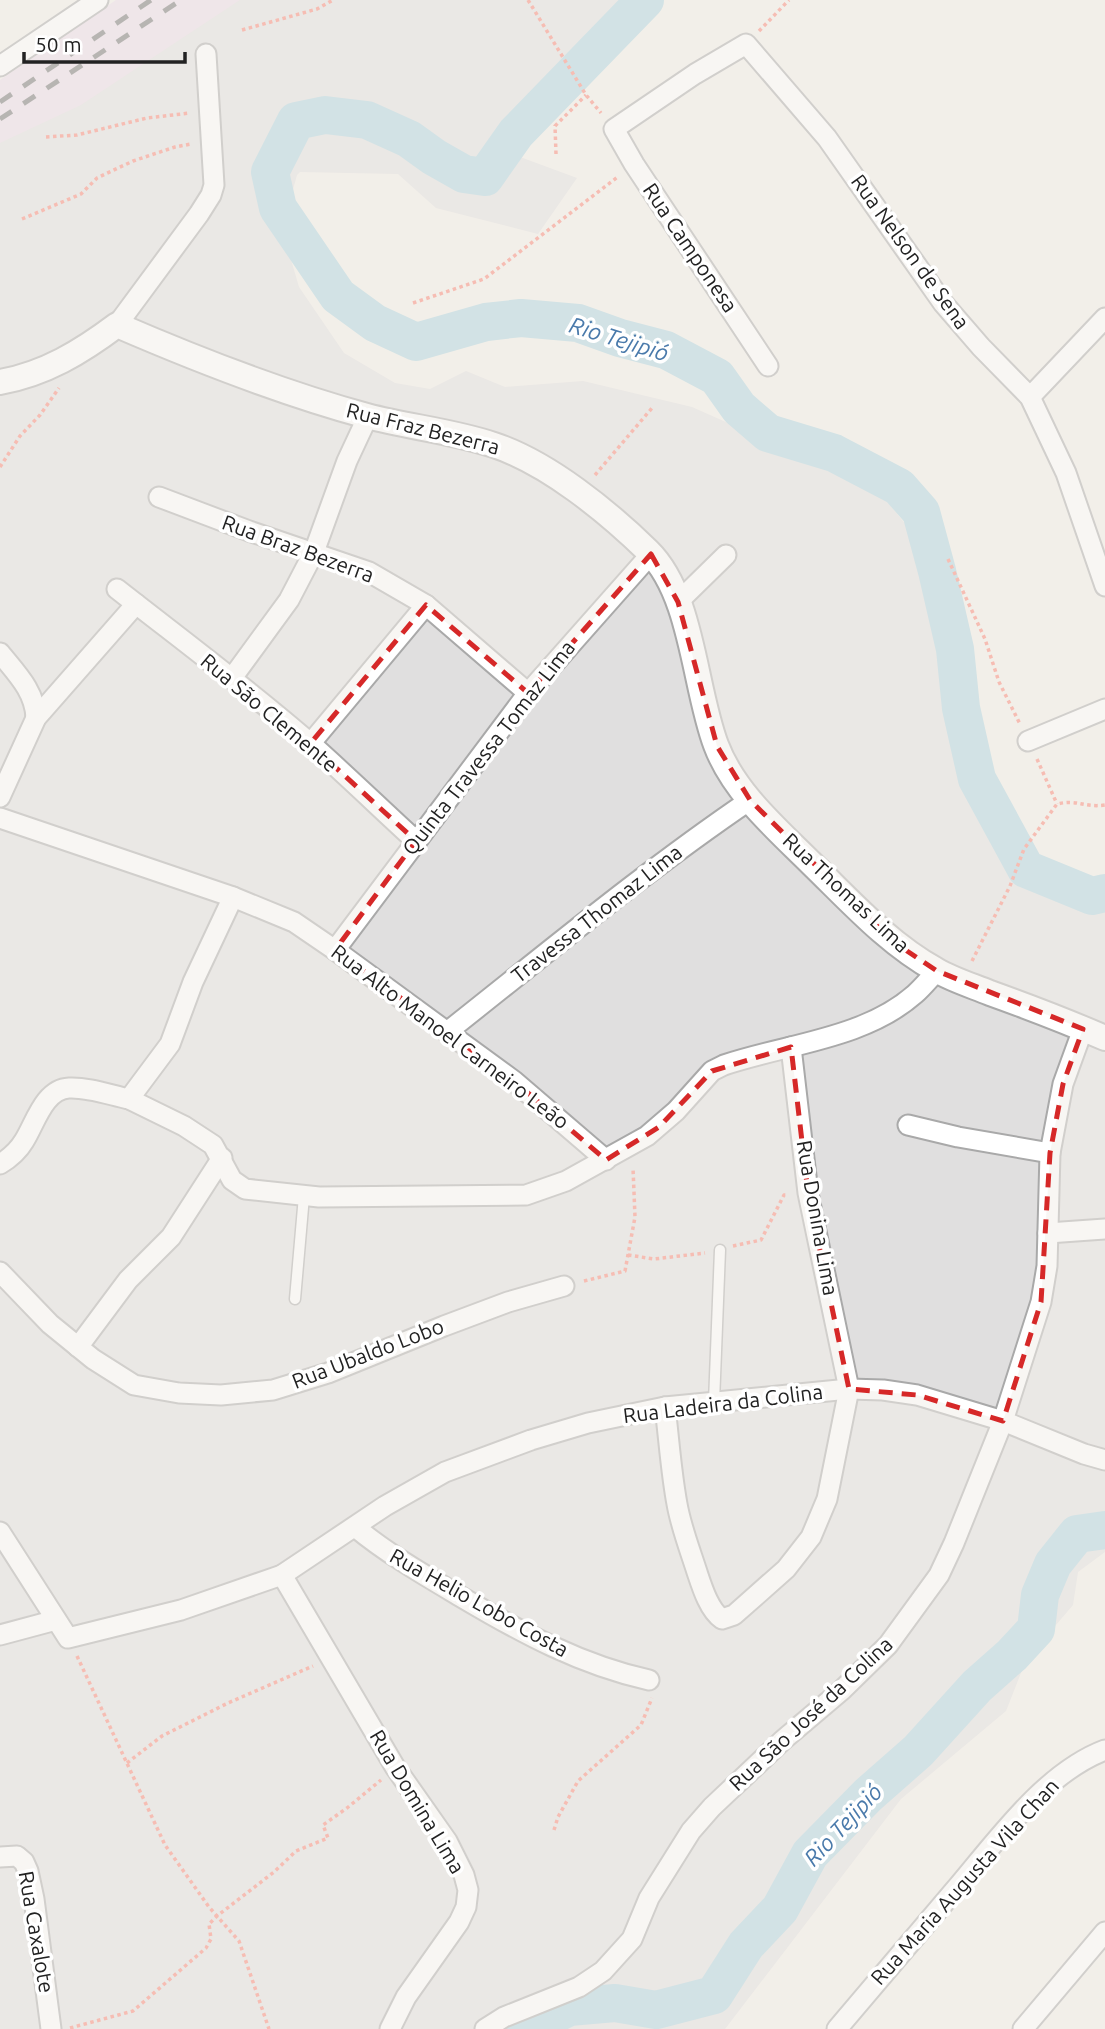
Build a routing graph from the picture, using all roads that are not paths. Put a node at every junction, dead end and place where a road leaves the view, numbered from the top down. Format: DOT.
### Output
graph roads {
  1 [pos="99,0"];
  2 [pos="206,54"];
  3 [pos="0,66"];
  4 [pos="614,129"];
  5 [pos="1105,318"];
  6 [pos="117,326"];
  7 [pos="768,366"];
  8 [pos="0,382"];
  9 [pos="1030,397"];
  10 [pos="368,416"];
  11 [pos="159,497"];
  12 [pos="314,552"];
  13 [pos="651,554"];
  14 [pos="726,555"];
  15 [pos="1105,586"];
  16 [pos="117,589"];
  17 [pos="678,602"];
  18 [pos="136,604"];
  19 [pos="426,605"];
  20 [pos="0,653"];
  21 [pos="232,678"];
  22 [pos="528,693"];
  23 [pos="1105,709"];
  24 [pos="36,718"];
  25 [pos="1028,741"];
  26 [pos="310,744"];
  27 [pos="0,797"];
  28 [pos="750,800"];
  29 [pos="0,818"];
  30 [pos="416,841"];
  31 [pos="233,897"];
  32 [pos="335,950"];
  33 [pos="937,971"];
  34 [pos="447,1032"];
  35 [pos="1094,1034"];
  36 [pos="791,1047"];
  37 [pos="129,1099"];
  38 [pos="908,1125"];
  39 [pos="1049,1153"];
  40 [pos="222,1158"];
  41 [pos="606,1160"];
  42 [pos="0,1164"];
  43 [pos="304,1196"];
  44 [pos="1105,1229"];
  45 [pos="1048,1233"];
  46 [pos="720,1250"];
  47 [pos="0,1272"];
  48 [pos="564,1286"];
  49 [pos="295,1299"];
  50 [pos="78,1347"];
  51 [pos="849,1389"];
  52 [pos="714,1402"];
  53 [pos="665,1407"];
  54 [pos="1003,1421"];
  55 [pos="1105,1460"];
  56 [pos="355,1527"];
  57 [pos="0,1532"];
  58 [pos="282,1575"];
  59 [pos="56,1620"];
  60 [pos="0,1635"];
  61 [pos="649,1680"];
  62 [pos="1105,1750"];
  63 [pos="0,1857"];
  64 [pos="1105,1932"];
  65 [pos="51,2029"];
  66 [pos="390,2029"];
  67 [pos="485,2029"];
  68 [pos="837,2029"];
  69 [pos="1023,2029"];
  1 -- 3 [label="street"];
  2 -- 6 [label="street"];
  4 -- 7 [label="street, Rua Camponesa"];
  4 -- 9 [label="street, Rua Nelson de Sena"];
  5 -- 9 [label="street"];
  6 -- 8 [label="street"];
  6 -- 10 [label="street, Rua Fraz Bezerra"];
  9 -- 15 [label="street, Rua Nelson de Sena"];
  10 -- 12 [label="street"];
  10 -- 13 [label="street, Rua Fraz Bezerra"];
  11 -- 12 [label="street, Rua Braz Bezerra"];
  12 -- 19 [label="street, Rua Braz Bezerra"];
  12 -- 21 [label="street"];
  13 -- 17 [label="street, Rua Fraz Bezerra"];
  13 -- 22 [label="street, Quinta Travessa Tomaz Lima"];
  14 -- 17 [label="street"];
  16 -- 18 [label="street, Rua São Clemente"];
  17 -- 28 [label="street, Rua Fraz Bezerra"];
  18 -- 21 [label="street, Rua São Clemente"];
  18 -- 24 [label="street"];
  19 -- 22 [label="street, Rua Braz Bezerra"];
  19 -- 26 [label="street"];
  20 -- 24 [label="street"];
  21 -- 26 [label="street, Rua São Clemente"];
  22 -- 30 [label="street, Quinta Travessa Tomaz Lima"];
  23 -- 25 [label="street"];
  24 -- 27 [label="street"];
  26 -- 30 [label="street, Rua São Clemente"];
  28 -- 33 [label="street, Rua Thomas Lima"];
  28 -- 34 [label="street, Travessa Thomaz Lima"];
  29 -- 31 [label="street, Rua Alto Manoel Carneiro Leão"];
  30 -- 32 [label="street, Quinta Travessa Tomaz Lima"];
  31 -- 32 [label="street, Rua Alto Manoel Carneiro Leão"];
  31 -- 37 [label="street"];
  32 -- 34 [label="street, Rua Alto Manoel Carneiro Leão"];
  33 -- 35 [label="street, Rua Thomas Lima"];
  33 -- 36 [label="street"];
  34 -- 41 [label="street, Rua Alto Manoel Carneiro Leão"];
  35 -- 39 [label="street, Rua São José da Colina"];
  36 -- 41 [label="street"];
  36 -- 51 [label="street, Rua Donina Lima"];
  37 -- 40 [label="street"];
  37 -- 42 [label="street"];
  38 -- 39 [label="street"];
  39 -- 45 [label="street, Rua São José da Colina"];
  40 -- 43 [label="street"];
  40 -- 50 [label="street"];
  41 -- 43 [label="street"];
  43 -- 49 [label="lane"];
  44 -- 45 [label="street"];
  45 -- 54 [label="street, Rua São José da Colina"];
  46 -- 52 [label="lane"];
  47 -- 50 [label="street, Rua Ubaldo Lobo"];
  48 -- 50 [label="street, Rua Ubaldo Lobo"];
  51 -- 52 [label="street, Rua Ladeira da Colina"];
  51 -- 53 [label="street"];
  51 -- 54 [label="street, Rua Ladeira da Colina"];
  52 -- 53 [label="street, Rua Ladeira da Colina"];
  53 -- 56 [label="street, Rua Ladeira da Colina"];
  54 -- 55 [label="street, Rua Ladeira da Colina"];
  54 -- 67 [label="street, Rua São José da Colina"];
  56 -- 58 [label="street, Rua Ladeira da Colina"];
  56 -- 61 [label="street, Rua Helio Lobo Costa"];
  57 -- 59 [label="street"];
  58 -- 59 [label="street, Rua Ladeira da Colina"];
  58 -- 66 [label="street, Rua Domina Lima"];
  59 -- 60 [label="street"];
  62 -- 68 [label="street, Rua Maria Augusta Vila Chan"];
  63 -- 65 [label="street, Rua Caxalote"];
  64 -- 69 [label="street"];
}
